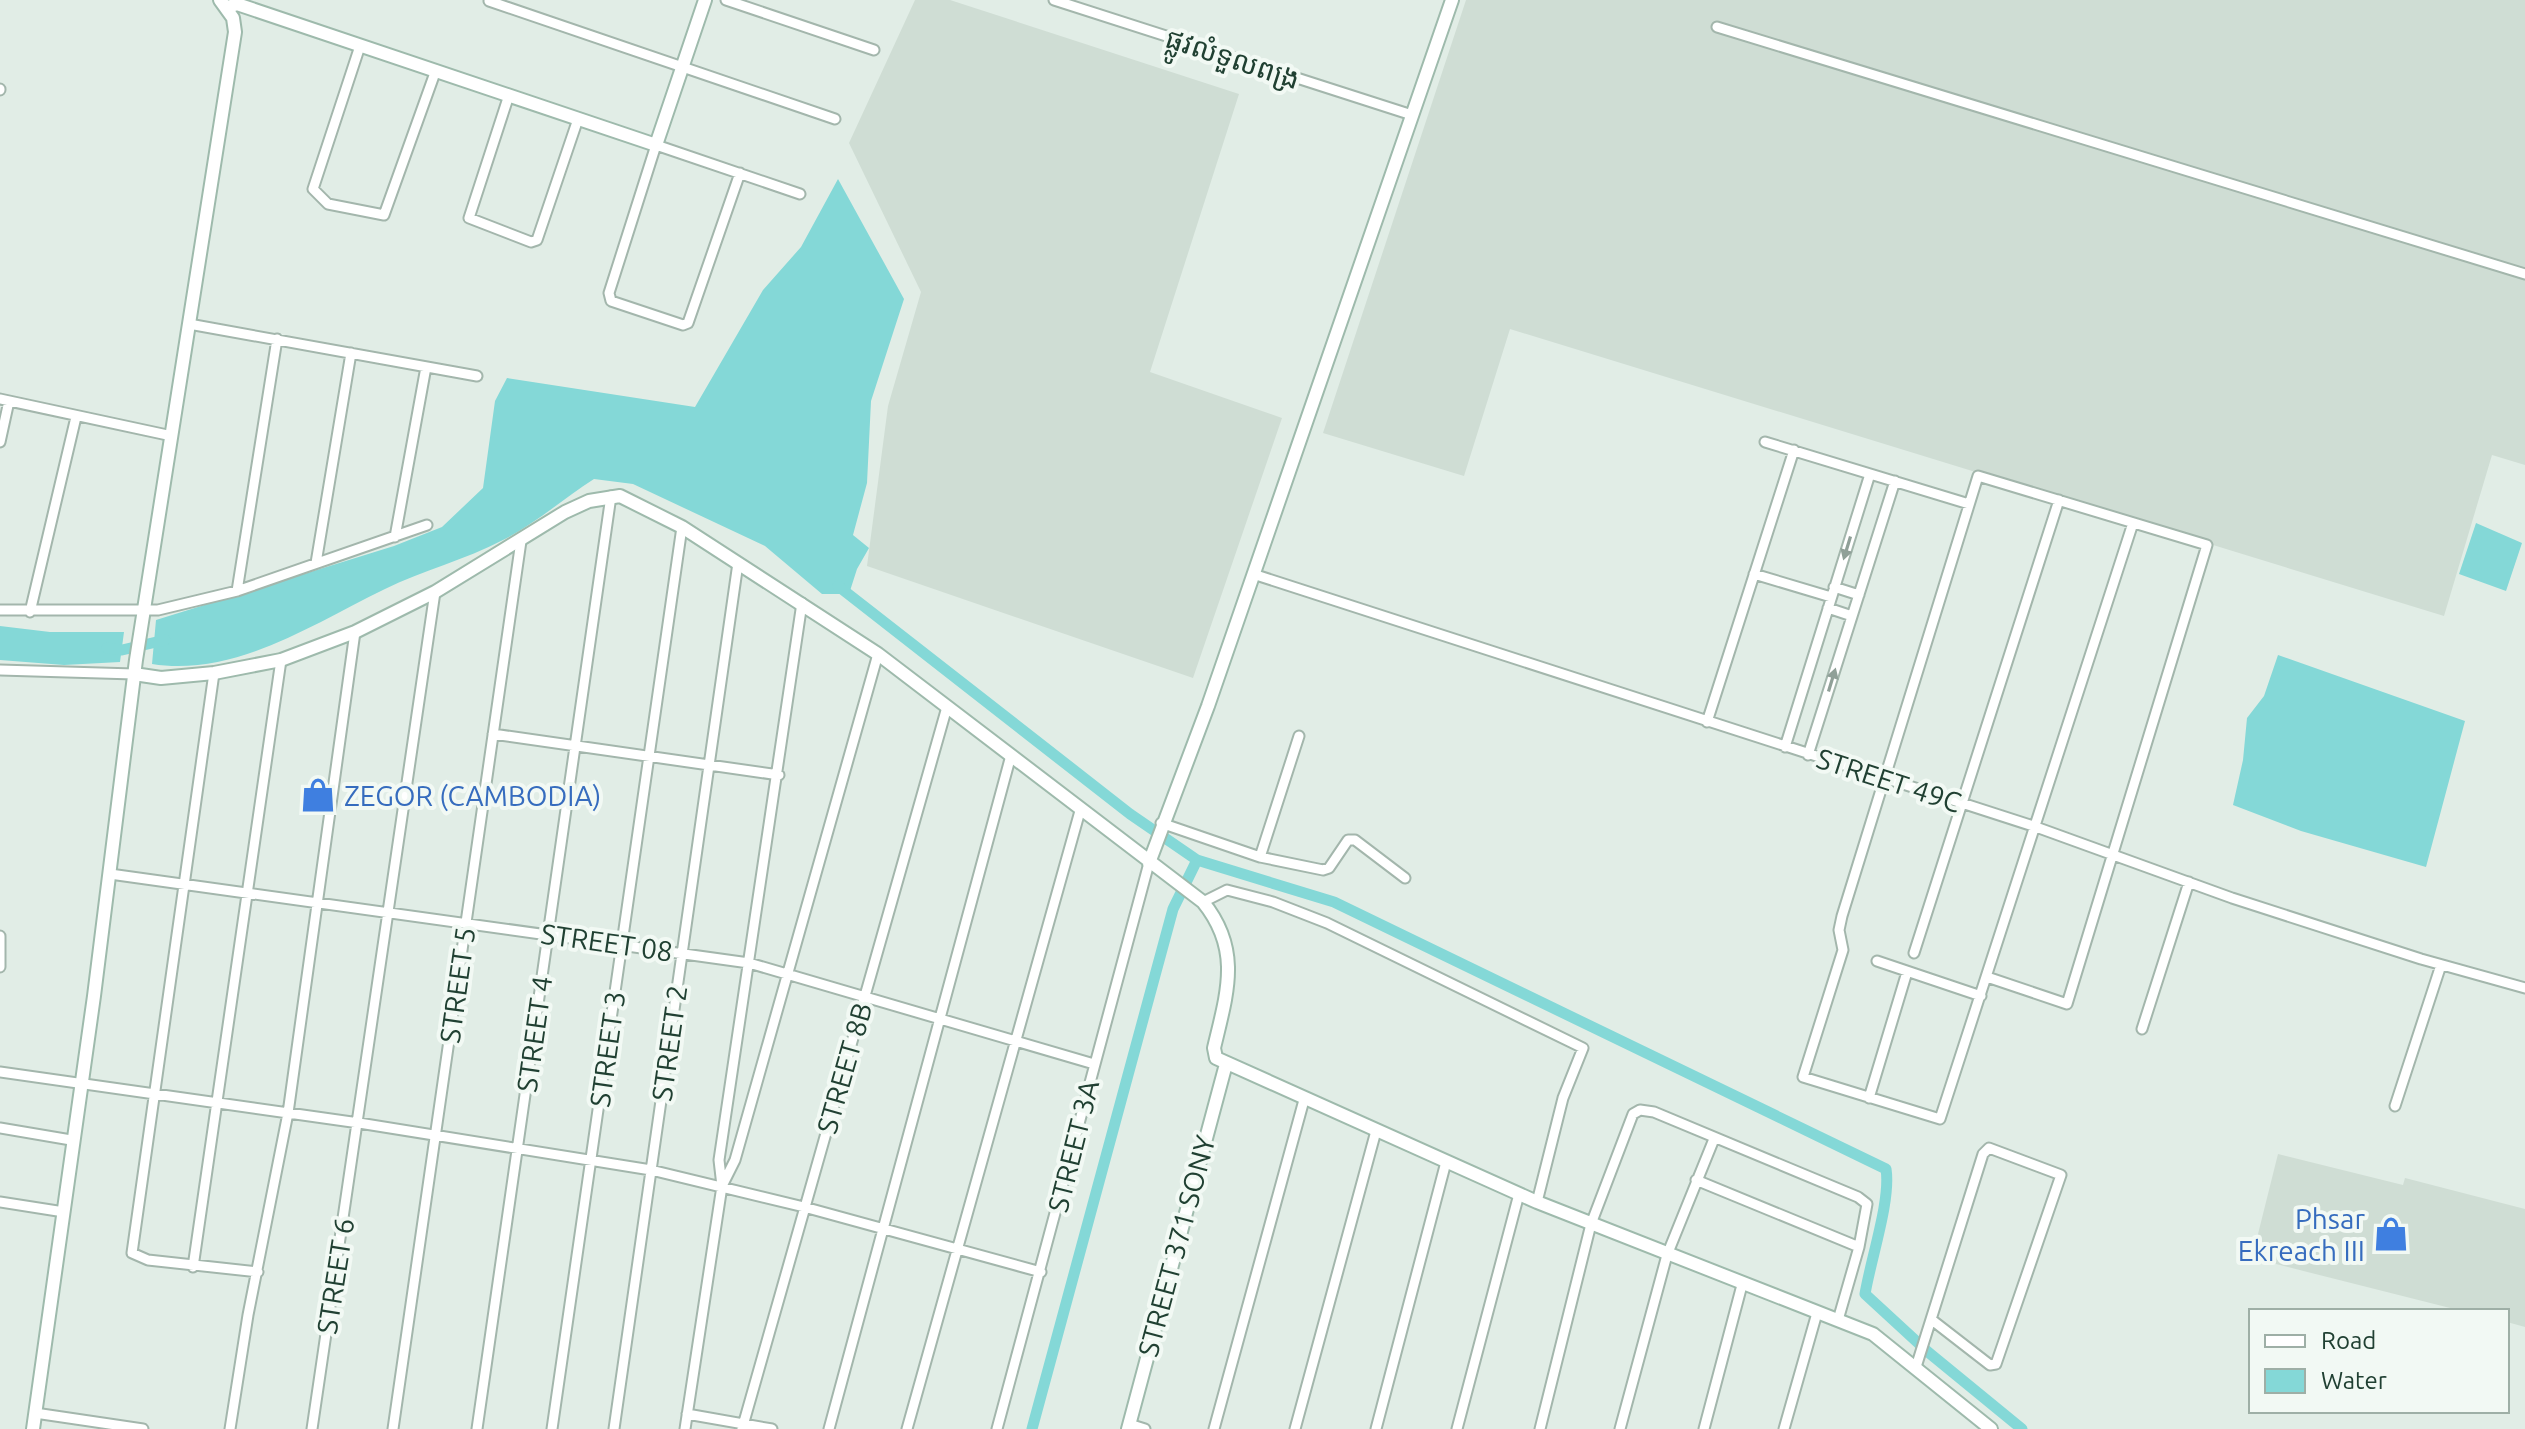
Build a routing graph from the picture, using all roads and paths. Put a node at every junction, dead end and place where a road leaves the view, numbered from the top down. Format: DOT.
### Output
graph roads {
  1 [pos="705,0"];
  2 [pos="726,0"];
  3 [pos="1054,0"];
  4 [pos="1452,0"];
  5 [pos="489,1"];
  6 [pos="224,4"];
  7 [pos="1717,27"];
  8 [pos="360,46"];
  9 [pos="874,50"];
  10 [pos="682,67"];
  11 [pos="436,70"];
  12 [pos="509,95"];
  13 [pos="1412,115"];
  14 [pos="578,119"];
  15 [pos="835,119"];
  16 [pos="656,145"];
  17 [pos="740,173"];
  18 [pos="800,194"];
  19 [pos="2525,274"];
  20 [pos="189,324"];
  21 [pos="277,339"];
  22 [pos="351,353"];
  23 [pos="426,367"];
  24 [pos="477,376"];
  25 [pos="5,400"];
  26 [pos="76,417"];
  27 [pos="172,436"];
  28 [pos="0,442"];
  29 [pos="1765,442"];
  30 [pos="1794,450"];
  31 [pos="1870,474"];
  32 [pos="1895,481"];
  33 [pos="611,496"];
  34 [pos="2059,500"];
  35 [pos="1969,504"];
  36 [pos="2133,523"];
  37 [pos="427,525"];
  38 [pos="682,527"];
  39 [pos="395,537"];
  40 [pos="521,541"];
  41 [pos="316,563"];
  42 [pos="738,563"];
  43 [pos="1253,574"];
  44 [pos="1754,574"];
  45 [pos="237,591"];
  46 [pos="435,592"];
  47 [pos="1833,592"];
  48 [pos="1859,595"];
  49 [pos="802,603"];
  50 [pos="1828,608"];
  51 [pos="0,610"];
  52 [pos="30,612"];
  53 [pos="143,612"];
  54 [pos="1852,616"];
  55 [pos="355,632"];
  56 [pos="878,654"];
  57 [pos="281,660"];
  58 [pos="0,670"];
  59 [pos="214,673"];
  60 [pos="134,674"];
  61 [pos="947,707"];
  62 [pos="1707,722"];
  63 [pos="493,734"];
  64 [pos="1299,736"];
  65 [pos="575,746"];
  66 [pos="1785,747"];
  67 [pos="1808,755"];
  68 [pos="649,757"];
  69 [pos="1010,759"];
  70 [pos="709,765"];
  71 [pos="779,775"];
  72 [pos="1884,779"];
  73 [pos="1962,804"];
  74 [pos="1080,811"];
  75 [pos="1161,825"];
  76 [pos="2036,827"];
  77 [pos="2111,853"];
  78 [pos="1260,857"];
  79 [pos="1149,863"];
  80 [pos="110,874"];
  81 [pos="1405,878"];
  82 [pos="2189,882"];
  83 [pos="185,884"];
  84 [pos="248,893"];
  85 [pos="317,902"];
  86 [pos="1203,902"];
  87 [pos="387,912"];
  88 [pos="466,923"];
  89 [pos="548,934"];
  90 [pos="0,936"];
  91 [pos="622,944"];
  92 [pos="682,953"];
  93 [pos="1914,953"];
  94 [pos="1877,961"];
  95 [pos="749,963"];
  96 [pos="2441,965"];
  97 [pos="0,967"];
  98 [pos="1907,972"];
  99 [pos="786,975"];
  100 [pos="1987,977"];
  101 [pos="2525,988"];
  102 [pos="1981,996"];
  103 [pos="864,999"];
  104 [pos="941,1021"];
  105 [pos="2142,1029"];
  106 [pos="1015,1042"];
  107 [pos="1094,1064"];
  108 [pos="1226,1064"];
  109 [pos="0,1072"];
  110 [pos="79,1085"];
  111 [pos="155,1095"];
  112 [pos="1869,1098"];
  113 [pos="1304,1100"];
  114 [pos="219,1104"];
  115 [pos="2395,1106"];
  116 [pos="288,1113"];
  117 [pos="359,1123"];
  118 [pos="0,1128"];
  119 [pos="1376,1131"];
  120 [pos="435,1135"];
  121 [pos="1714,1139"];
  122 [pos="71,1140"];
  123 [pos="517,1147"];
  124 [pos="591,1160"];
  125 [pos="1446,1162"];
  126 [pos="651,1170"];
  127 [pos="1696,1180"];
  128 [pos="722,1186"];
  129 [pos="1519,1194"];
  130 [pos="0,1202"];
  131 [pos="1537,1202"];
  132 [pos="804,1207"];
  133 [pos="64,1212"];
  134 [pos="1591,1224"];
  135 [pos="881,1229"];
  136 [pos="1859,1247"];
  137 [pos="957,1250"];
  138 [pos="1667,1255"];
  139 [pos="193,1267"];
  140 [pos="258,1272"];
  141 [pos="1041,1272"];
  142 [pos="1742,1285"];
  143 [pos="1817,1313"];
  144 [pos="1838,1320"];
  145 [pos="1931,1323"];
  146 [pos="1918,1363"];
  147 [pos="35,1413"];
  148 [pos="687,1414"];
  149 [pos="743,1426"];
  150 [pos="1129,1427"];
  151 [pos="33,1429"];
  152 [pos="143,1429"];
  153 [pos="230,1429"];
  154 [pos="312,1429"];
  155 [pos="393,1429"];
  156 [pos="477,1429"];
  157 [pos="552,1429"];
  158 [pos="614,1429"];
  159 [pos="685,1429"];
  160 [pos="772,1429"];
  161 [pos="829,1429"];
  162 [pos="907,1429"];
  163 [pos="997,1429"];
  164 [pos="1145,1429"];
  165 [pos="1214,1429"];
  166 [pos="1295,1429"];
  167 [pos="1376,1429"];
  168 [pos="1457,1429"];
  169 [pos="1540,1429"];
  170 [pos="1620,1429"];
  171 [pos="1704,1429"];
  172 [pos="1784,1429"];
  173 [pos="1991,1429"];
  1 -- 10 [label="street"];
  2 -- 9 [label="street"];
  3 -- 13 [label="street, ផ្លូវលំទួលពង្រ"];
  4 -- 13 [label="street"];
  5 -- 10 [label="street"];
  6 -- 8 [label="street"];
  6 -- 20 [label="street"];
  7 -- 19 [label="street"];
  8 -- 11 [label="street"];
  8 -- 11 [label="street"];
  10 -- 15 [label="street"];
  10 -- 16 [label="street"];
  11 -- 12 [label="street"];
  12 -- 14 [label="street"];
  12 -- 14 [label="street"];
  13 -- 43 [label="street"];
  14 -- 16 [label="street"];
  16 -- 17 [label="street"];
  16 -- 17 [label="street"];
  17 -- 18 [label="street"];
  20 -- 21 [label="street"];
  20 -- 27 [label="street"];
  21 -- 22 [label="street"];
  21 -- 45 [label="street"];
  22 -- 23 [label="street"];
  22 -- 41 [label="street"];
  23 -- 24 [label="street"];
  23 -- 39 [label="street"];
  25 -- 26 [label="street"];
  25 -- 28 [label="street"];
  26 -- 27 [label="street"];
  26 -- 52 [label="street"];
  27 -- 53 [label="street"];
  29 -- 30 [label="street"];
  30 -- 31 [label="street"];
  30 -- 44 [label="street"];
  31 -- 32 [label="street"];
  31 -- 47 [label="street, one-way"];
  32 -- 35 [label="street"];
  32 -- 48 [label="street"];
  33 -- 38 [label="street"];
  33 -- 40 [label="street"];
  33 -- 65 [label="street, STREET 4"];
  34 -- 35 [label="street"];
  34 -- 36 [label="street"];
  34 -- 73 [label="street"];
  35 -- 72 [label="street"];
  36 -- 76 [label="street"];
  36 -- 77 [label="street"];
  37 -- 39 [label="street"];
  38 -- 42 [label="street"];
  38 -- 68 [label="street, STREET 3"];
  39 -- 41 [label="street"];
  40 -- 46 [label="street"];
  40 -- 63 [label="street, STREET 5"];
  41 -- 45 [label="street"];
  42 -- 49 [label="street"];
  42 -- 70 [label="street, STREET 2"];
  43 -- 62 [label="street, STREET 49C"];
  43 -- 75 [label="street"];
  44 -- 47 [label="street"];
  44 -- 62 [label="street"];
  45 -- 53 [label="street"];
  46 -- 55 [label="street"];
  46 -- 87 [label="street, STREET 6"];
  47 -- 48 [label="street"];
  47 -- 50 [label="street"];
  48 -- 54 [label="street"];
  49 -- 56 [label="street"];
  49 -- 71 [label="street"];
  50 -- 54 [label="street"];
  50 -- 66 [label="street"];
  51 -- 52 [label="street"];
  52 -- 53 [label="street"];
  53 -- 60 [label="street"];
  67 -- 54 [label="street, one-way"];
  55 -- 57 [label="street"];
  55 -- 85 [label="street"];
  56 -- 61 [label="street"];
  56 -- 99 [label="street"];
  57 -- 59 [label="street"];
  57 -- 84 [label="street"];
  58 -- 60 [label="street"];
  59 -- 60 [label="street"];
  59 -- 83 [label="street"];
  60 -- 80 [label="street"];
  61 -- 69 [label="street"];
  61 -- 103 [label="street, STREET 8B"];
  62 -- 66 [label="street, STREET 49C"];
  63 -- 65 [label="street"];
  63 -- 88 [label="street, STREET 5"];
  64 -- 78 [label="street"];
  65 -- 68 [label="street"];
  65 -- 89 [label="street, STREET 4"];
  66 -- 67 [label="street, STREET 49C"];
  67 -- 72 [label="street, STREET 49C"];
  68 -- 70 [label="street"];
  68 -- 91 [label="street, STREET 3"];
  69 -- 74 [label="street"];
  69 -- 104 [label="street"];
  70 -- 71 [label="street"];
  70 -- 92 [label="street, STREET 2"];
  71 -- 95 [label="street"];
  72 -- 73 [label="street, STREET 49C"];
  72 -- 112 [label="street"];
  73 -- 76 [label="street, STREET 49C"];
  73 -- 93 [label="street"];
  74 -- 79 [label="street"];
  74 -- 106 [label="street"];
  75 -- 78 [label="street"];
  75 -- 79 [label="street"];
  76 -- 77 [label="street, STREET 49C"];
  76 -- 100 [label="street"];
  77 -- 82 [label="street, STREET 49C"];
  77 -- 100 [label="street"];
  78 -- 81 [label="street"];
  79 -- 86 [label="street"];
  79 -- 107 [label="street, STREET 3A"];
  80 -- 83 [label="street, STREET 08"];
  80 -- 110 [label="street"];
  82 -- 96 [label="street, STREET 49C"];
  82 -- 105 [label="street"];
  83 -- 84 [label="street, STREET 08"];
  83 -- 111 [label="street"];
  84 -- 85 [label="street, STREET 08"];
  84 -- 114 [label="street"];
  85 -- 87 [label="street, STREET 08"];
  85 -- 116 [label="street"];
  86 -- 108 [label="street"];
  86 -- 131 [label="street"];
  87 -- 88 [label="street, STREET 08"];
  87 -- 117 [label="street, STREET 6"];
  88 -- 89 [label="street, STREET 08"];
  88 -- 120 [label="street, STREET 5"];
  89 -- 91 [label="street, STREET 08"];
  89 -- 123 [label="street, STREET 4"];
  90 -- 97 [label="street"];
  91 -- 92 [label="street, STREET 08"];
  91 -- 124 [label="street, STREET 3"];
  92 -- 95 [label="street, STREET 08"];
  92 -- 126 [label="street, STREET 2"];
  94 -- 98 [label="street"];
  95 -- 99 [label="street, STREET 08"];
  95 -- 128 [label="street"];
  96 -- 101 [label="street, STREET 49C"];
  96 -- 115 [label="street"];
  98 -- 102 [label="street"];
  98 -- 112 [label="street"];
  99 -- 103 [label="street, STREET 08"];
  99 -- 128 [label="street"];
  100 -- 102 [label="street"];
  102 -- 112 [label="street"];
  103 -- 104 [label="street, STREET 08"];
  103 -- 132 [label="street, STREET 8B"];
  104 -- 106 [label="street, STREET 08"];
  104 -- 135 [label="street"];
  106 -- 107 [label="street, STREET 08"];
  106 -- 137 [label="street"];
  107 -- 141 [label="street, STREET 3A"];
  108 -- 113 [label="street"];
  108 -- 150 [label="street, STREET 371 SONY"];
  109 -- 110 [label="street"];
  110 -- 111 [label="street"];
  110 -- 122 [label="street"];
  111 -- 114 [label="street"];
  111 -- 139 [label="street"];
  113 -- 119 [label="street"];
  113 -- 165 [label="street"];
  114 -- 116 [label="street"];
  114 -- 139 [label="street"];
  116 -- 117 [label="street"];
  116 -- 140 [label="street"];
  117 -- 120 [label="street"];
  117 -- 154 [label="street, STREET 6"];
  118 -- 122 [label="street"];
  119 -- 125 [label="street"];
  119 -- 166 [label="street"];
  120 -- 123 [label="street"];
  120 -- 155 [label="street, STREET 5"];
  121 -- 127 [label="street"];
  121 -- 134 [label="street"];
  121 -- 136 [label="street"];
  122 -- 133 [label="street"];
  123 -- 124 [label="street"];
  123 -- 156 [label="street, STREET 4"];
  124 -- 126 [label="street"];
  124 -- 157 [label="street, STREET 3"];
  125 -- 129 [label="street"];
  125 -- 167 [label="street"];
  126 -- 128 [label="street"];
  126 -- 158 [label="street, STREET 2"];
  127 -- 136 [label="street"];
  127 -- 138 [label="street"];
  128 -- 132 [label="street"];
  128 -- 148 [label="street"];
  129 -- 131 [label="street"];
  129 -- 168 [label="street"];
  130 -- 133 [label="street"];
  131 -- 134 [label="street"];
  132 -- 135 [label="street"];
  132 -- 149 [label="street, STREET 8B"];
  133 -- 147 [label="street"];
  134 -- 138 [label="street"];
  134 -- 169 [label="street"];
  135 -- 137 [label="street"];
  135 -- 161 [label="street"];
  136 -- 144 [label="street"];
  137 -- 141 [label="street"];
  137 -- 162 [label="street"];
  138 -- 142 [label="street"];
  138 -- 170 [label="street"];
  139 -- 140 [label="street"];
  140 -- 153 [label="street"];
  141 -- 163 [label="street, STREET 3A"];
  142 -- 143 [label="street"];
  142 -- 171 [label="street"];
  143 -- 144 [label="street"];
  143 -- 172 [label="street"];
  144 -- 146 [label="street"];
  145 -- 145 [label="street"];
  145 -- 146 [label="street"];
  146 -- 173 [label="street"];
  147 -- 151 [label="street"];
  147 -- 152 [label="street"];
  148 -- 149 [label="street"];
  148 -- 159 [label="street"];
  149 -- 160 [label="street"];
  150 -- 164 [label="street"];
}
